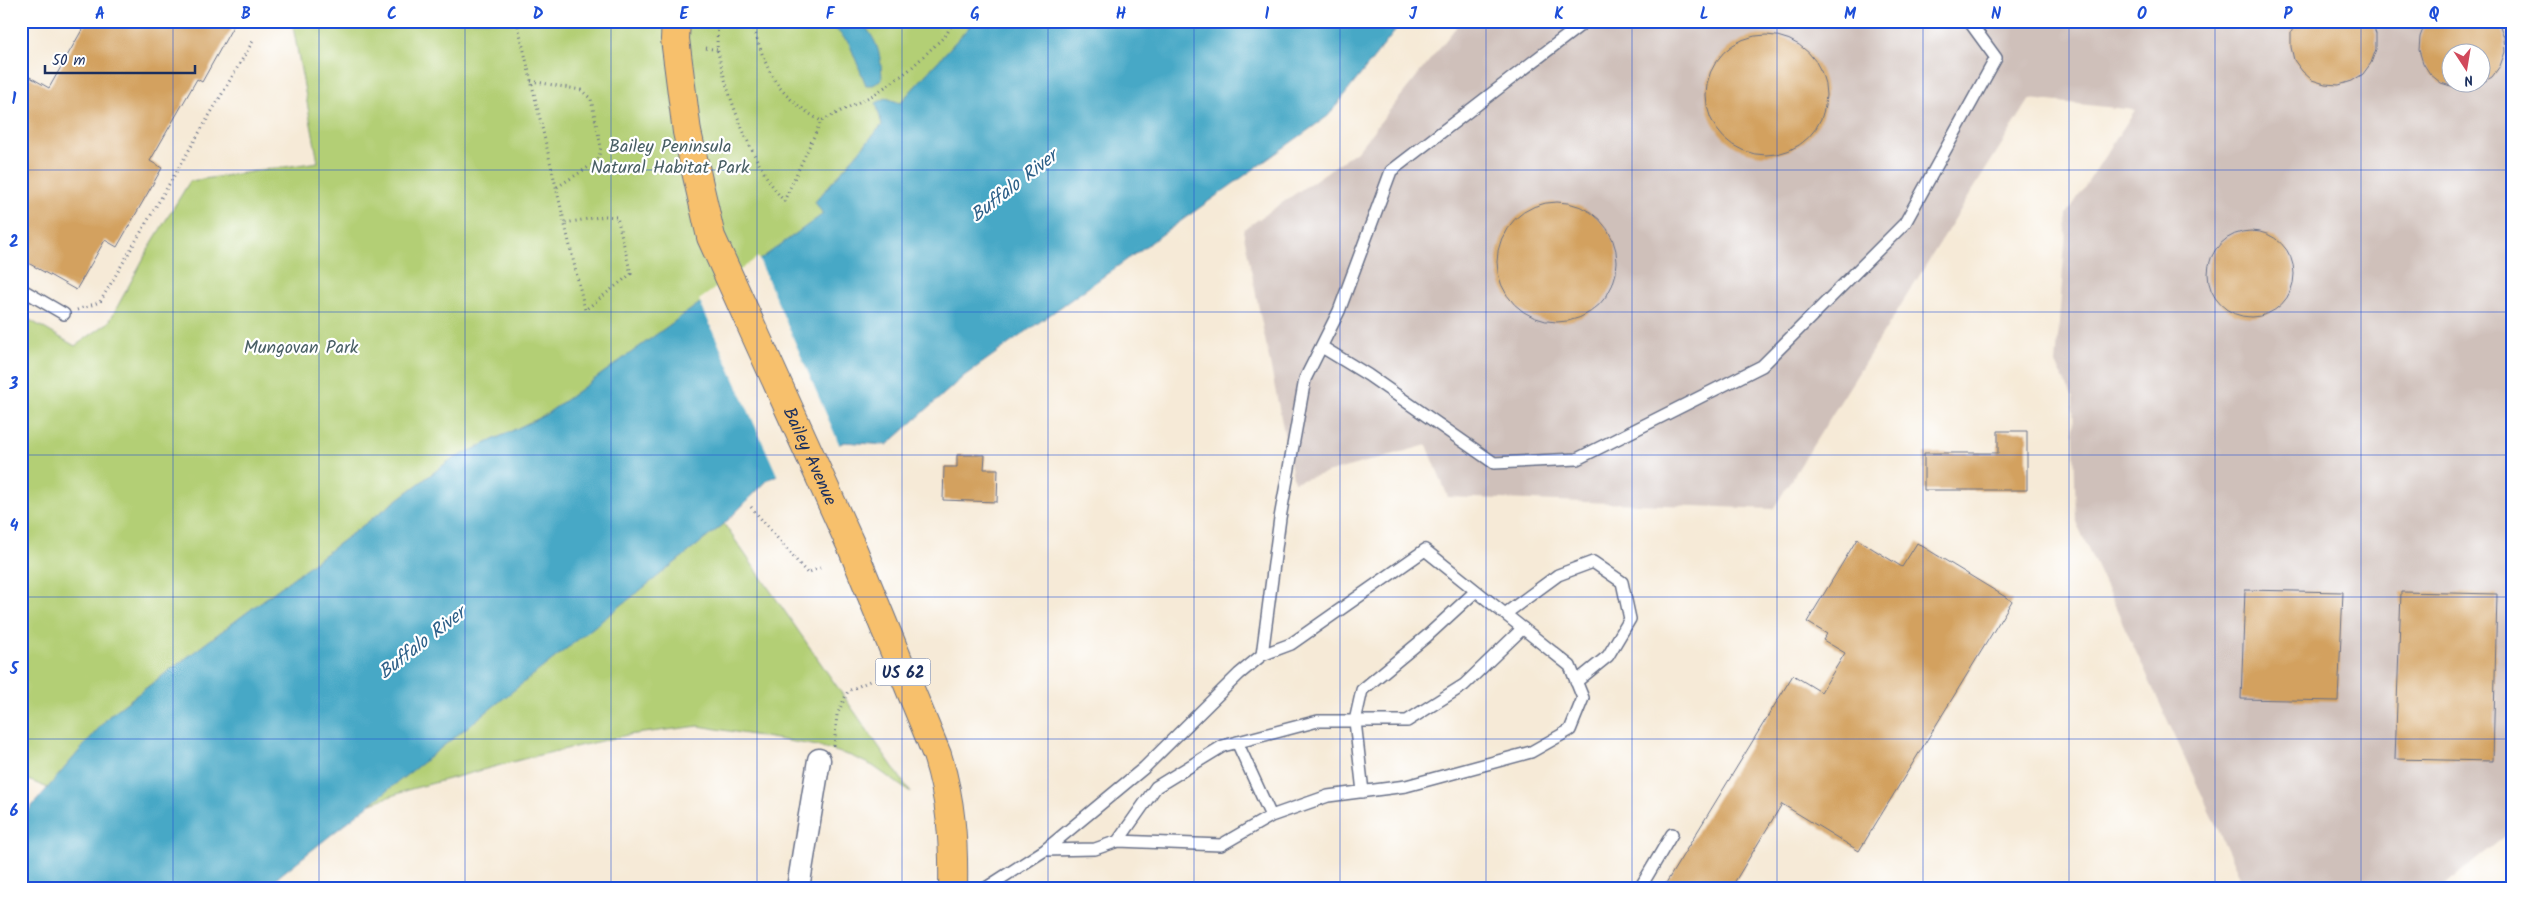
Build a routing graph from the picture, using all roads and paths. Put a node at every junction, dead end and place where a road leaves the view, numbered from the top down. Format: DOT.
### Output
graph roads {
  1 [pos="518,21"];
  2 [pos="676,21"];
  3 [pos="718,21"];
  4 [pos="750,21"];
  5 [pos="761,21"];
  6 [pos="954,21"];
  7 [pos="1586,21"];
  8 [pos="1969,21"];
  9 [pos="754,30"];
  10 [pos="253,41"];
  11 [pos="706,48"];
  12 [pos="718,50"];
  13 [pos="531,81"];
  14 [pos="821,121"];
  15 [pos="557,187"];
  16 [pos="565,223"];
  17 [pos="21,290"];
  18 [pos="64,314"];
  19 [pos="1322,347"];
  20 [pos="751,507"];
  21 [pos="820,568"];
  22 [pos="1476,591"];
  23 [pos="1504,614"];
  24 [pos="1523,628"];
  25 [pos="1262,655"];
  26 [pos="872,680"];
  27 [pos="1576,682"];
  28 [pos="1355,721"];
  29 [pos="1237,742"];
  30 [pos="819,760"];
  31 [pos="1364,792"];
  32 [pos="1271,816"];
  33 [pos="1672,834"];
  34 [pos="1118,841"];
  35 [pos="1045,850"];
  36 [pos="798,888"];
  37 [pos="953,888"];
  38 [pos="986,888"];
  39 [pos="1640,888"];
  1 -- 13 [label="path"];
  2 -- 37 [label="main road, Bailey Avenue / US 62"];
  3 -- 12 [label="path"];
  4 -- 9 [label="path"];
  5 -- 9 [label="path"];
  6 -- 14 [label="path"];
  7 -- 19 [label="lane"];
  8 -- 19 [label="lane"];
  9 -- 14 [label="path"];
  10 -- 18 [label="path"];
  11 -- 12 [label="path"];
  12 -- 14 [label="path"];
  13 -- 15 [label="path"];
  13 -- 15 [label="path"];
  15 -- 16 [label="path"];
  16 -- 16 [label="path"];
  17 -- 18 [label="lane"];
  19 -- 25 [label="lane"];
  20 -- 21 [label="path"];
  22 -- 23 [label="lane"];
  22 -- 25 [label="lane"];
  22 -- 28 [label="lane"];
  23 -- 24 [label="lane"];
  23 -- 27 [label="lane"];
  24 -- 27 [label="lane"];
  24 -- 28 [label="lane"];
  25 -- 35 [label="lane"];
  26 -- 30 [label="path"];
  27 -- 31 [label="lane"];
  28 -- 29 [label="lane"];
  28 -- 31 [label="lane"];
  29 -- 32 [label="lane"];
  29 -- 34 [label="lane"];
  30 -- 36 [label="street"];
  31 -- 32 [label="lane"];
  32 -- 34 [label="lane"];
  33 -- 39 [label="lane"];
  34 -- 35 [label="lane"];
  35 -- 38 [label="lane"];
}
